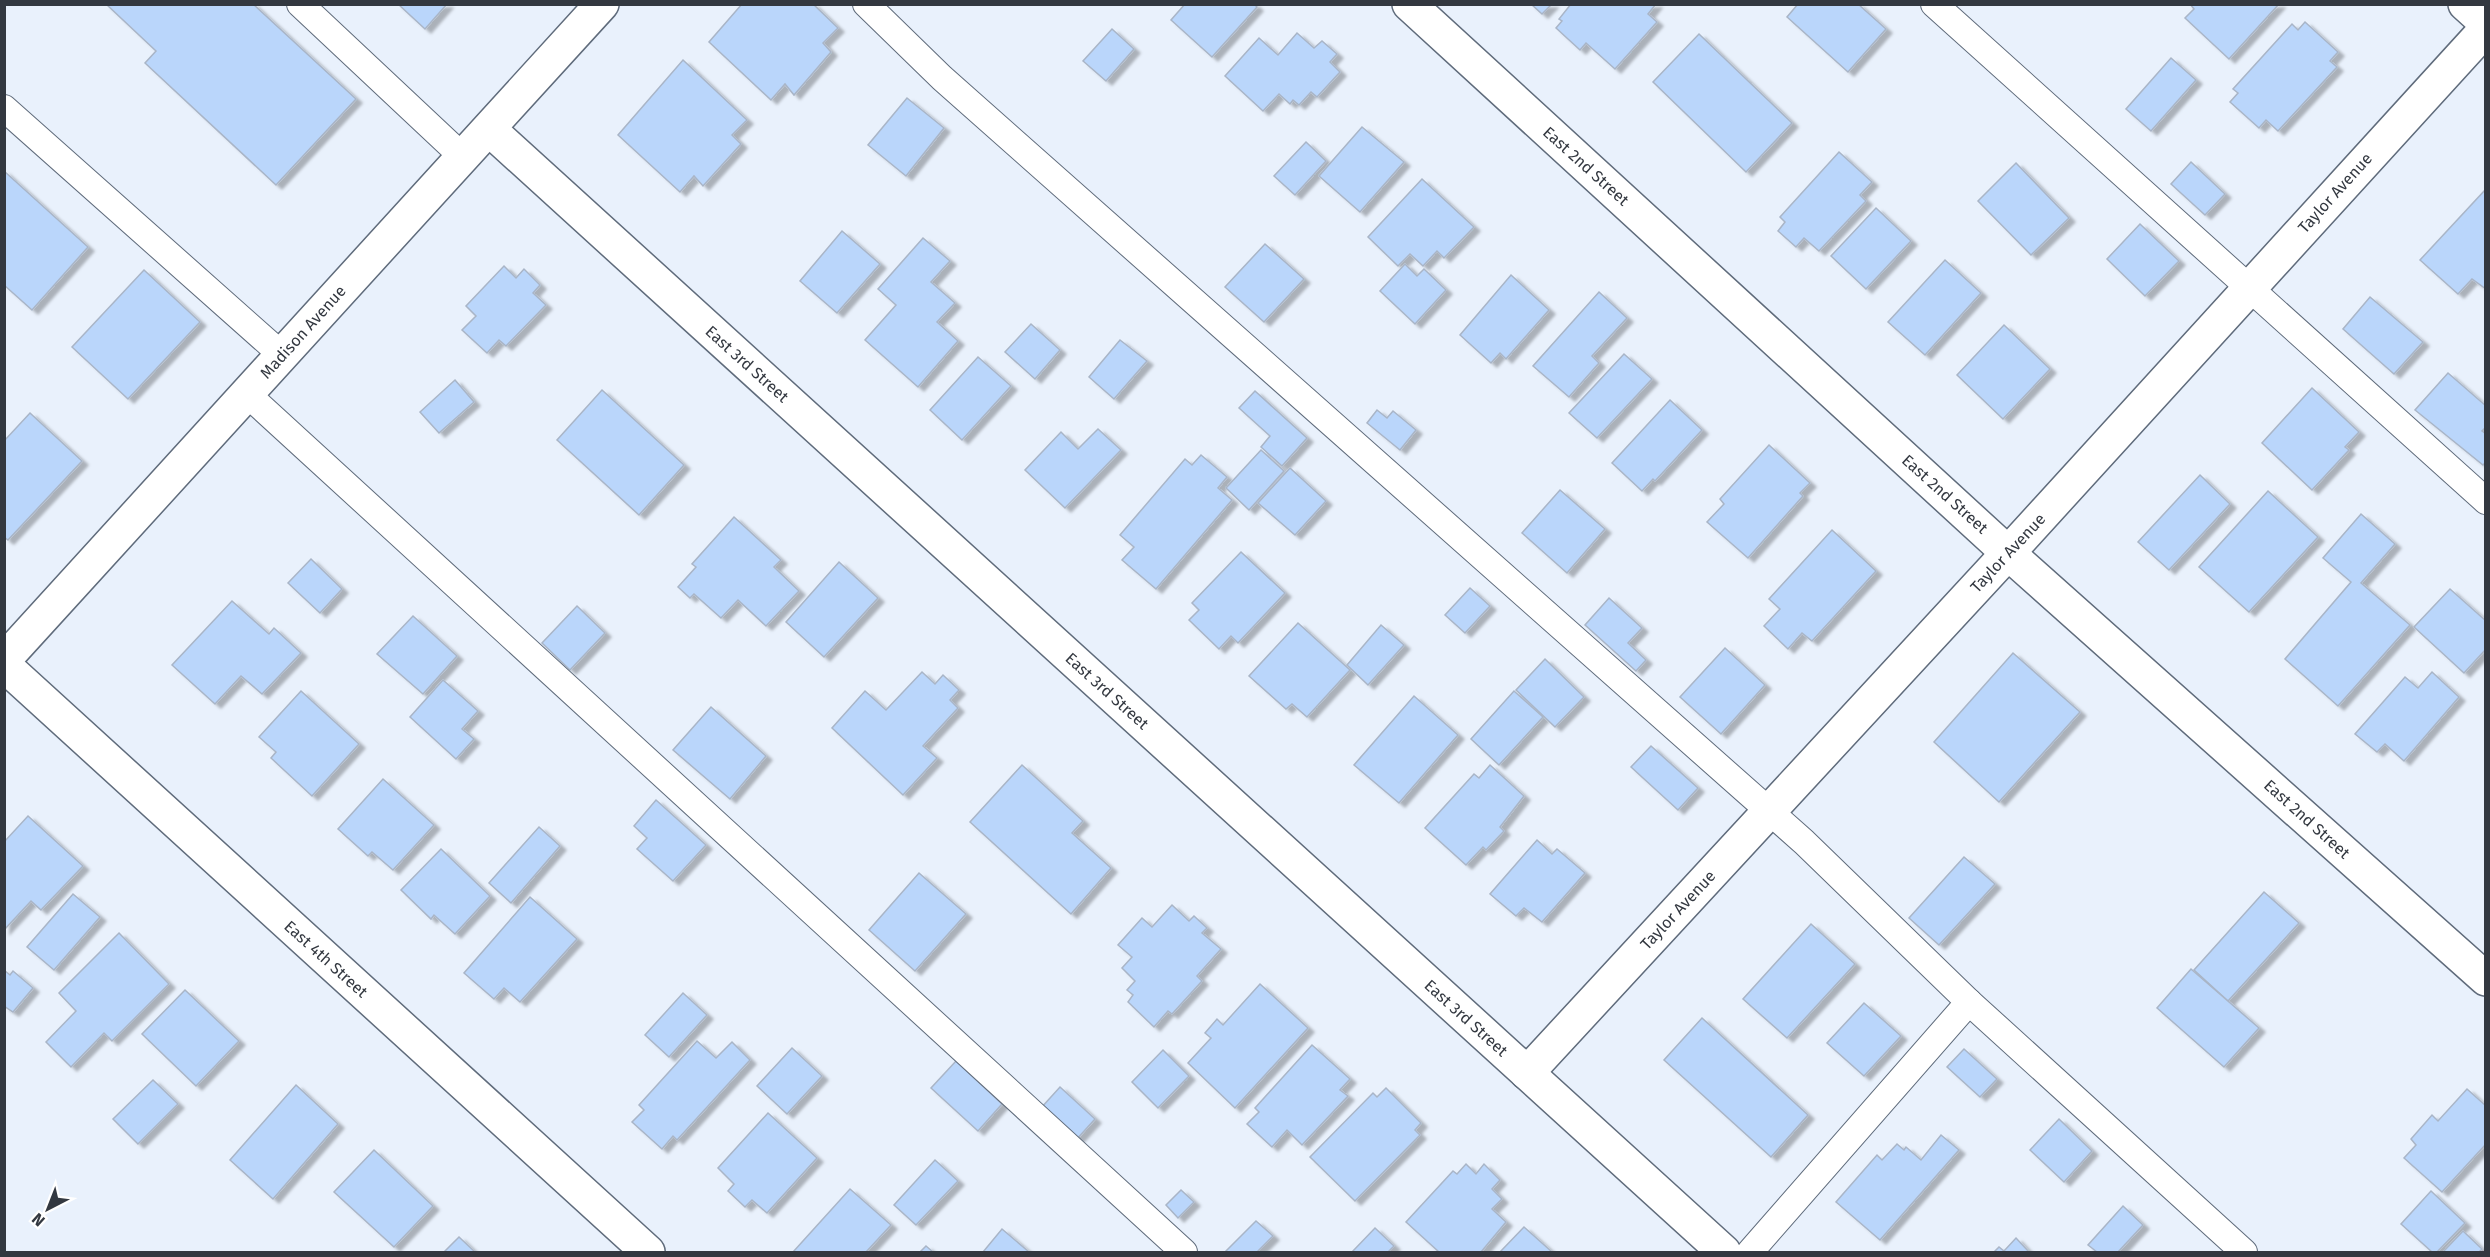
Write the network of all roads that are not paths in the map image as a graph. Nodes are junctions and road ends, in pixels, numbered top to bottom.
1 (300, 4) edge
2 (602, 4) edge
3 (866, 4) edge
4 (1409, 4) edge
5 (1934, 4) edge
6 (2465, 4) edge
7 (2486, 23) edge
8 (2486, 29) edge
9 (4, 108) edge
10 (489, 129) junction
11 (463, 157) junction
12 (2249, 288) junction
13 (282, 356) junction
14 (247, 394) junction
15 (2486, 501) edge
16 (2008, 553) junction
17 (4, 660) edge
18 (4, 665) edge
19 (1767, 813) junction
20 (2486, 979) edge
21 (1970, 1002) junction
22 (1527, 1073) junction
23 (648, 1252) edge
24 (1184, 1252) edge
25 (1724, 1252) edge
26 (1750, 1252) edge
27 (2244, 1252) edge

1 - 11 lane
2 - 10 street, Madison Avenue
3 - 19 lane
4 - 16 street, East 2nd Street
5 - 12 lane
6 - 7 street
8 - 12 street, Taylor Avenue
9 - 13 lane
10 - 11 street, Madison Avenue
10 - 22 street, East 3rd Street
11 - 13 street, Madison Avenue
12 - 15 lane
12 - 16 street, Taylor Avenue
13 - 14 street, Madison Avenue
14 - 17 street, Madison Avenue
14 - 24 lane
16 - 19 street, Taylor Avenue
16 - 20 street, East 2nd Street
18 - 23 street, East 4th Street
19 - 21 lane
19 - 22 street, Taylor Avenue
21 - 26 lane
21 - 27 lane
22 - 25 street, East 3rd Street

